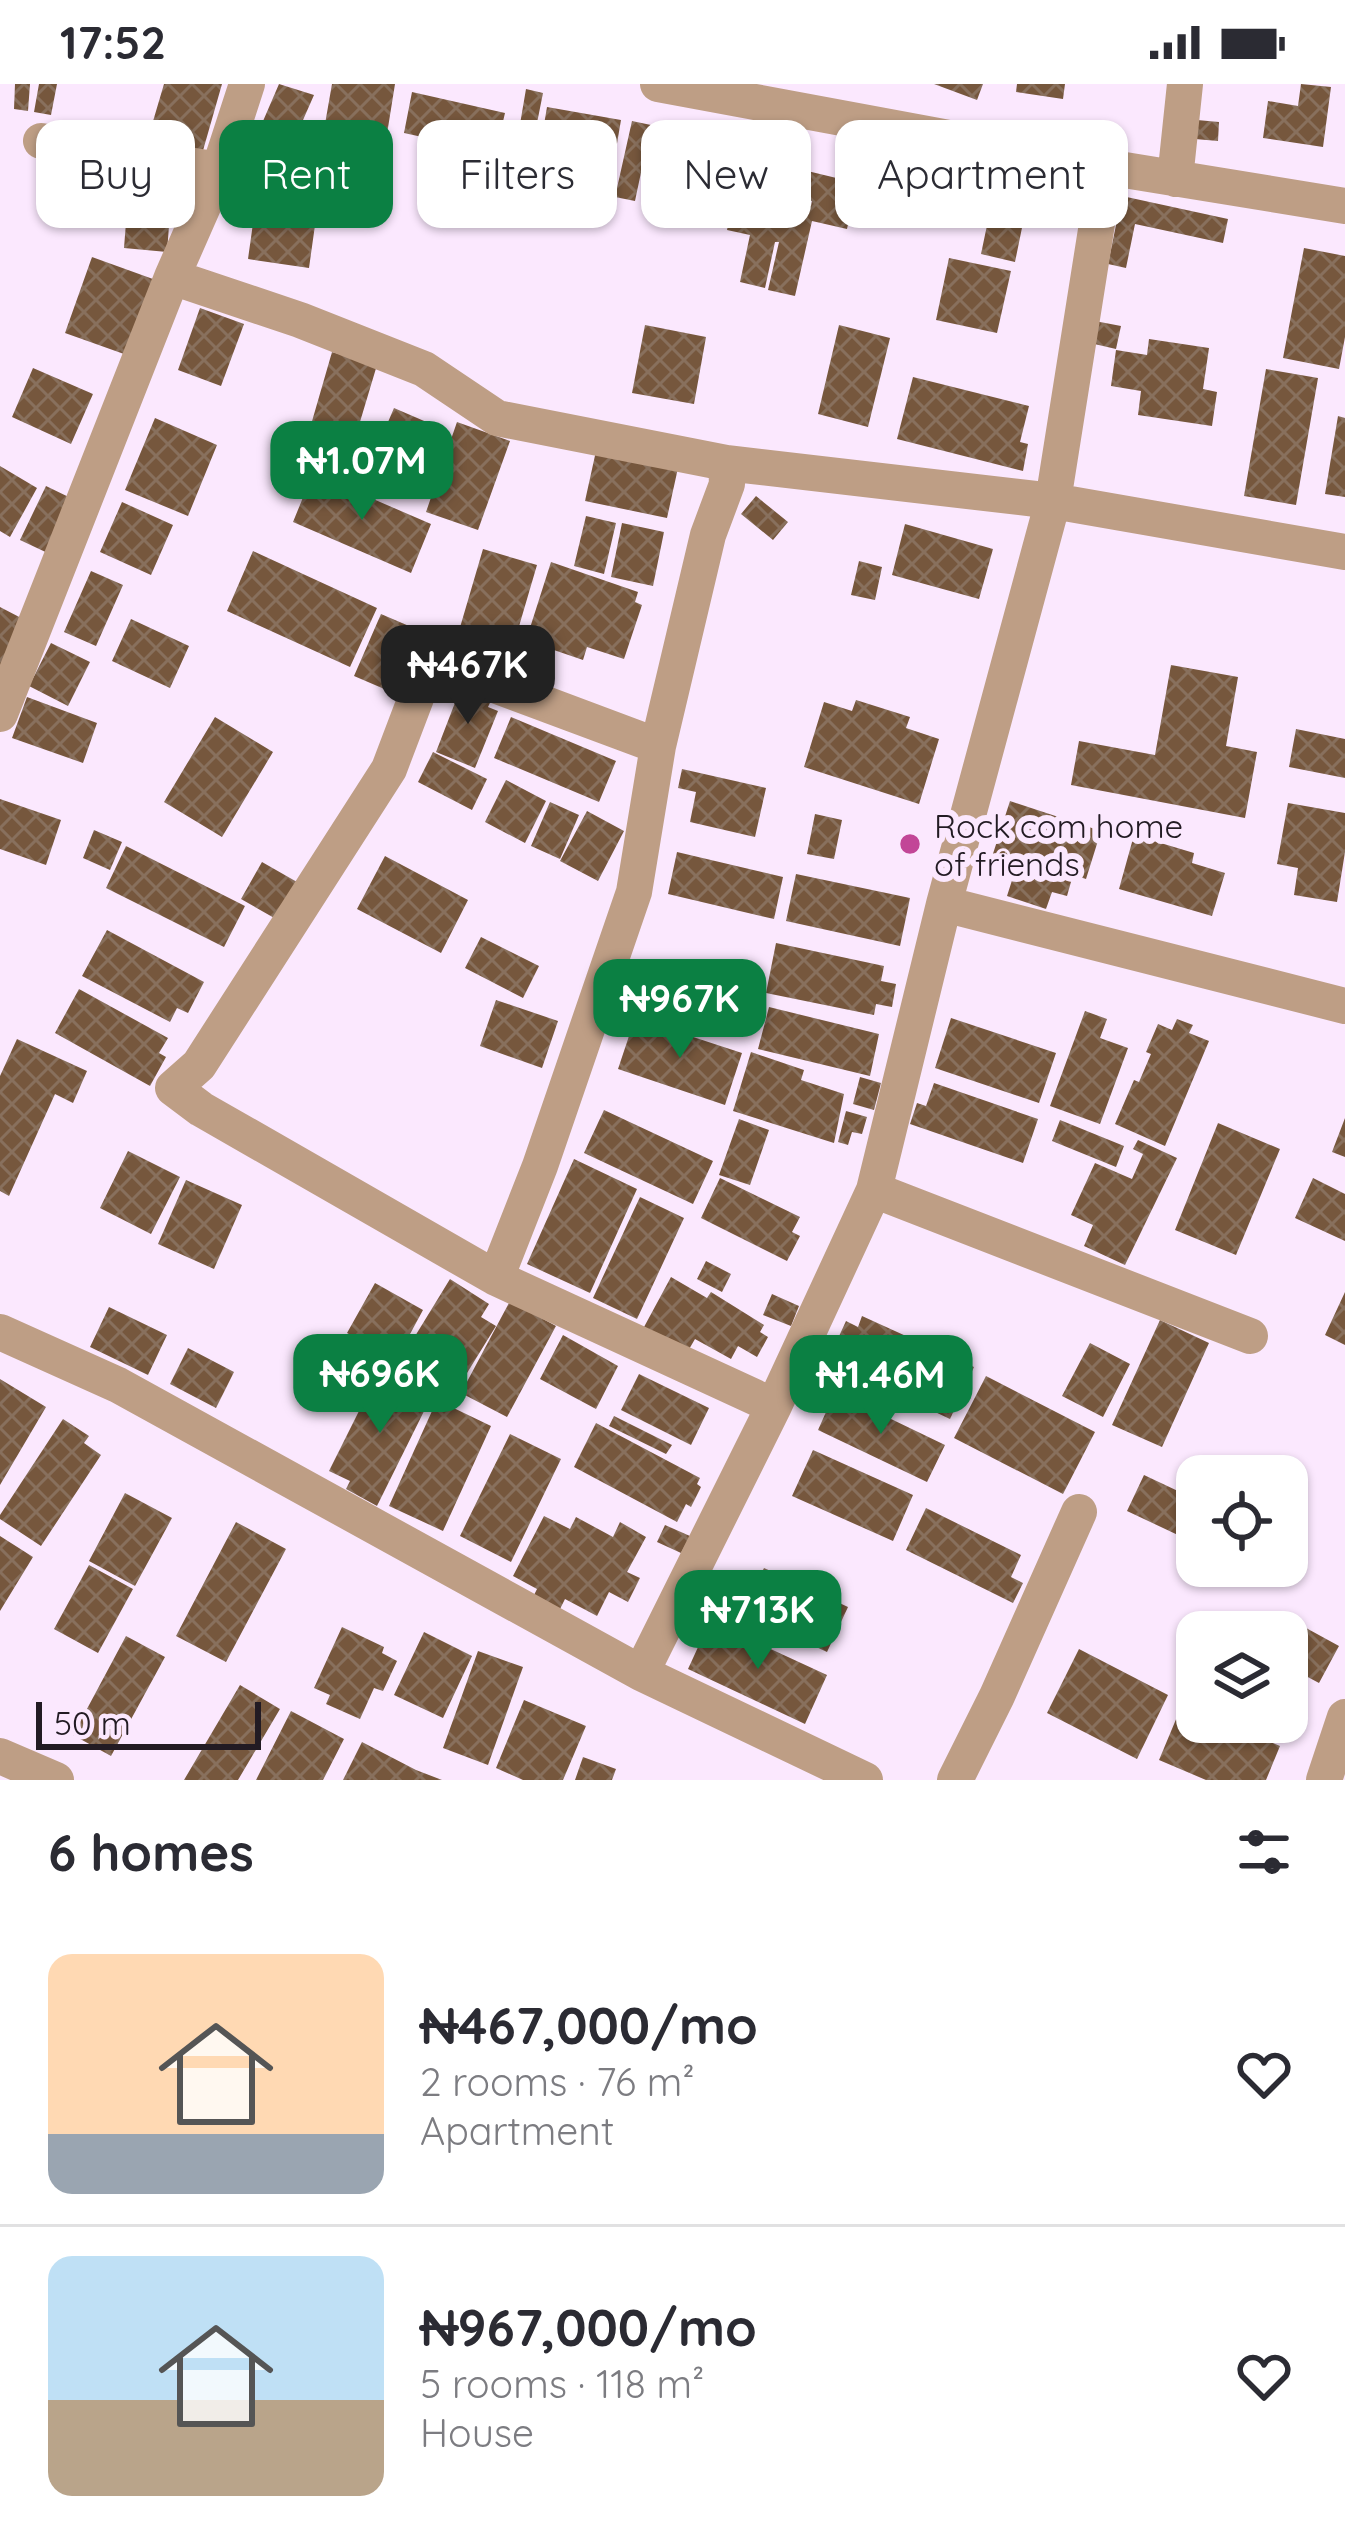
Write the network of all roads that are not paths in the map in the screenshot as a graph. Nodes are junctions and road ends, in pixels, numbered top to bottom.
1 (247, 84) edge
2 (658, 84) edge
3 (1185, 84) edge
4 (235, 120) edge
5 (852, 120) edge
6 (195, 166) edge
7 (219, 170) joint
8 (1128, 171) edge
9 (1175, 178) junction
10 (1345, 206) edge
11 (1096, 228) edge
12 (172, 277) junction
13 (726, 463) junction
14 (1053, 500) junction
15 (1345, 552) edge
16 (0, 714) edge
17 (658, 746) junction
18 (944, 904) junction
19 (1345, 1006) edge
20 (874, 1190) junction
21 (496, 1278) junction
22 (0, 1332) edge
23 (1250, 1336) dead end
24 (774, 1406) junction
25 (1079, 1512) dead end
26 (641, 1673) junction
27 (1345, 1717) edge
28 (0, 1756) edge
29 (46, 1778) edge
30 (865, 1780) edge
31 (955, 1780) edge
32 (1324, 1780) edge

1 - 4 street
2 - 5 street
3 - 9 street
6 - 7 street
7 - 12 street
8 - 9 street
9 - 10 street
11 - 14 street
12 - 13 street
12 - 16 street
13 - 14 street
13 - 17 street
14 - 15 street
14 - 18 street
17 - 21 street
17 - 21 street
18 - 19 street
18 - 20 street
20 - 23 street
20 - 24 street
21 - 24 street
22 - 26 street
24 - 26 street
25 - 31 street
26 - 30 street
27 - 32 street
28 - 29 street

